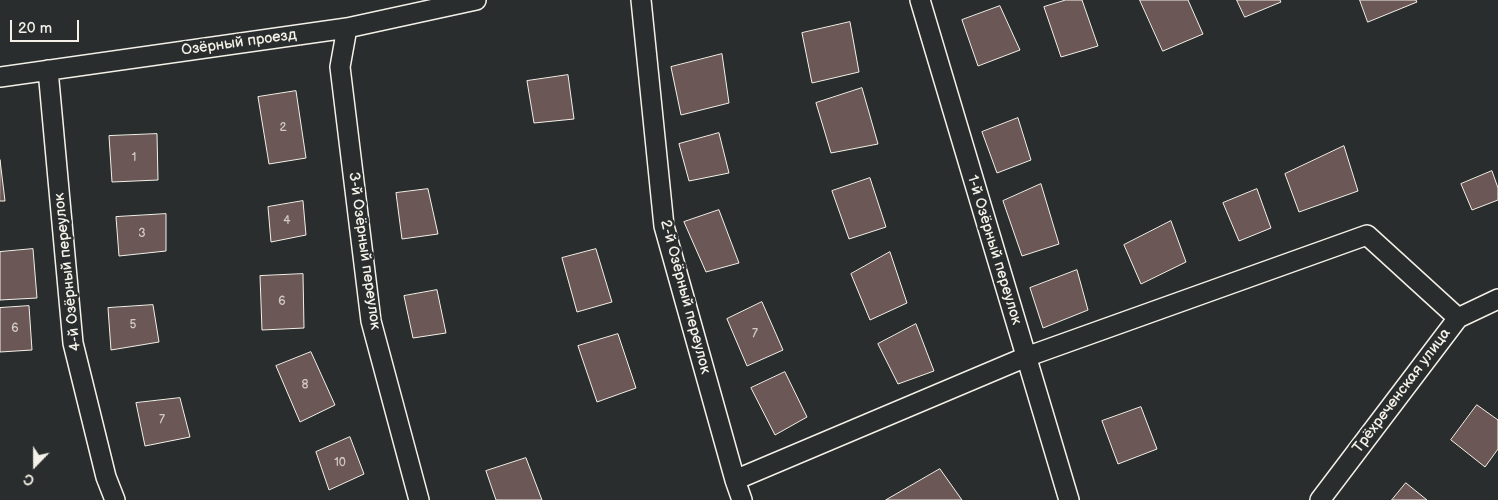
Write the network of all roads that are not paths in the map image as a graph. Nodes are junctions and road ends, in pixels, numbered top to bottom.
1 (476, 0) edge
2 (641, 0) edge
3 (920, 0) edge
4 (347, 28) junction
5 (48, 70) junction
6 (0, 77) edge
7 (1498, 299) edge
8 (1458, 318) junction
9 (1026, 357) junction
10 (735, 480) junction
11 (115, 500) edge
12 (419, 500) edge
13 (742, 500) edge
14 (1069, 500) edge
15 (1320, 500) edge

1 - 4 street, Озёрный проезд
2 - 10 street, 2-й Озёрный переулок
3 - 9 street, 1-й Озёрный переулок
4 - 5 street, Озёрный проезд
4 - 12 street, 3-й Озёрный переулок
5 - 6 street, Озёрный проезд
5 - 11 street, 4-й Озёрный переулок
7 - 8 street, Трёхреченская улица
8 - 9 street
8 - 15 street, Трёхреченская улица
9 - 10 street
9 - 14 street, 1-й Озёрный переулок
10 - 13 street, 2-й Озёрный переулок

